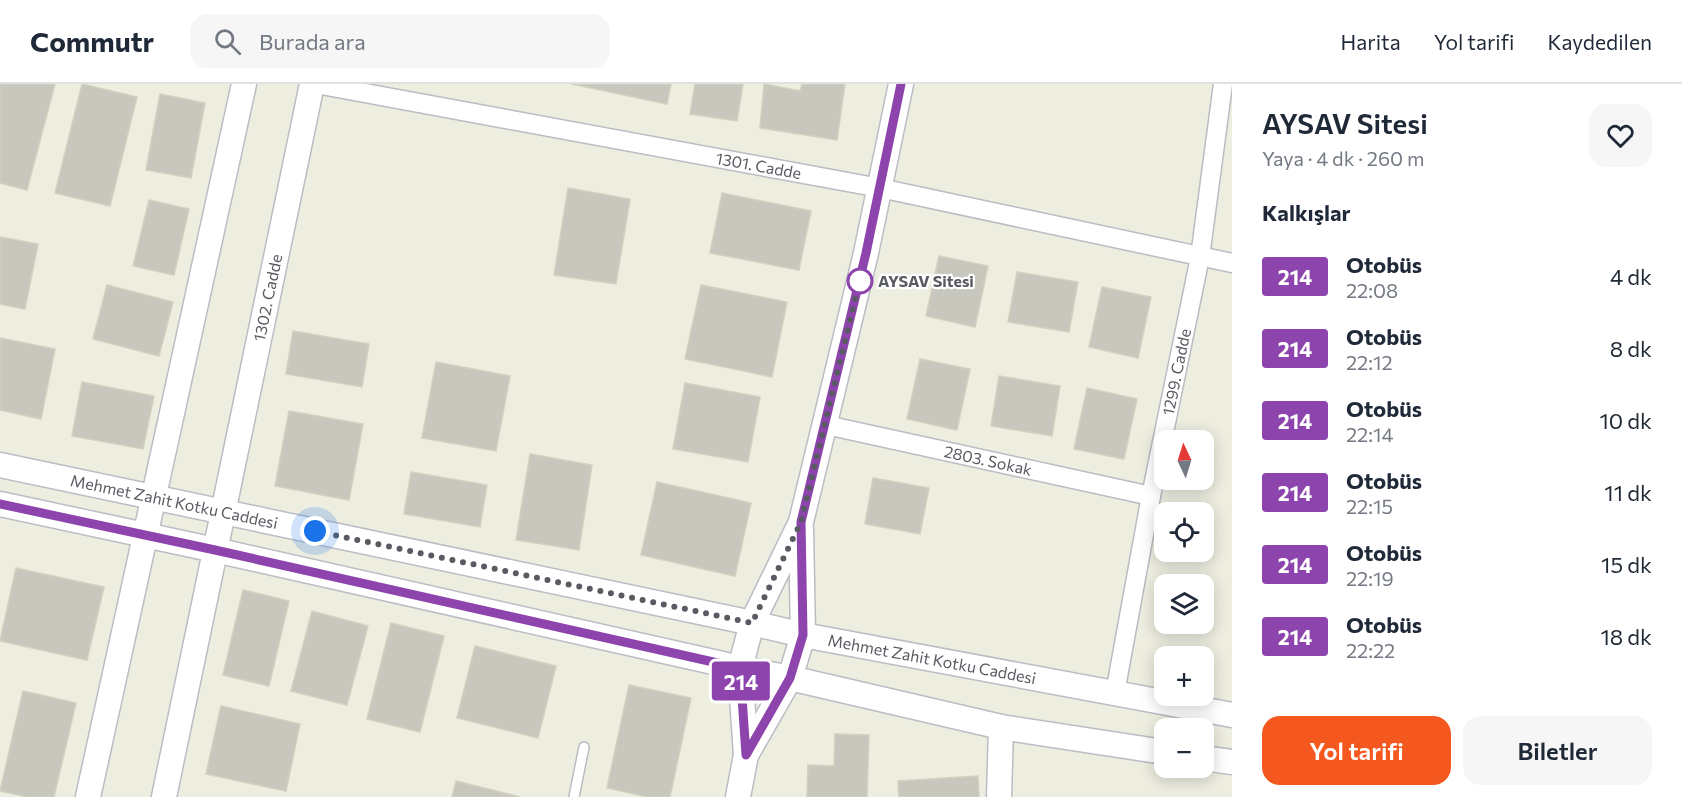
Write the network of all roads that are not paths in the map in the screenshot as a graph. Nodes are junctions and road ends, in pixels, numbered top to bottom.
1 (244, 84) edge
2 (314, 84) edge
3 (901, 84) edge
4 (1224, 84) edge
5 (880, 189) junction
6 (1200, 257) junction
7 (1232, 263) edge
8 (826, 425) junction
9 (0, 465) edge
10 (1151, 496) junction
11 (154, 497) junction
12 (0, 504) edge
13 (223, 512) junction
14 (801, 522) junction
15 (146, 535) junction
16 (215, 550) junction
17 (752, 623) junction
18 (803, 635) junction
19 (740, 668) junction
20 (790, 678) junction
21 (1115, 693) junction
22 (1232, 715) edge
23 (1001, 727) junction
24 (584, 747) dead end
25 (1154, 750) edge
26 (746, 755) junction
27 (1214, 760) edge
28 (1232, 762) edge
29 (88, 797) edge
30 (164, 797) edge
31 (574, 797) edge
32 (738, 797) edge
33 (999, 797) edge

1 - 11 main road
2 - 5 street, 1301. Cadde
2 - 13 main road, 1302. Cadde
3 - 5 main road
4 - 6 street, 1299. Cadde
5 - 6 street, 1301. Cadde
5 - 8 main road
6 - 7 street, 1301. Cadde
6 - 10 street, 1299. Cadde
8 - 10 street, 2803. Sokak
8 - 14 main road
9 - 11 main road, Mehmet Zahit Kotku Caddesi
10 - 21 street, 1299. Cadde
11 - 13 main road, Mehmet Zahit Kotku Caddesi
11 - 15 main road
12 - 15 main road
13 - 16 main road, 1302. Cadde
13 - 17 main road, Mehmet Zahit Kotku Caddesi
14 - 17 main road
14 - 18 main road
15 - 16 main road
15 - 29 main road
16 - 19 main road
16 - 30 main road, 1302. Cadde
17 - 18 main road, Mehmet Zahit Kotku Caddesi
17 - 19 main road
18 - 20 main road
18 - 21 main road, Mehmet Zahit Kotku Caddesi
19 - 20 main road
19 - 26 main road
20 - 23 main road
20 - 26 main road
21 - 22 main road, Mehmet Zahit Kotku Caddesi
23 - 25 main road
23 - 33 main road
24 - 31 lane
26 - 32 main road
27 - 28 main road

